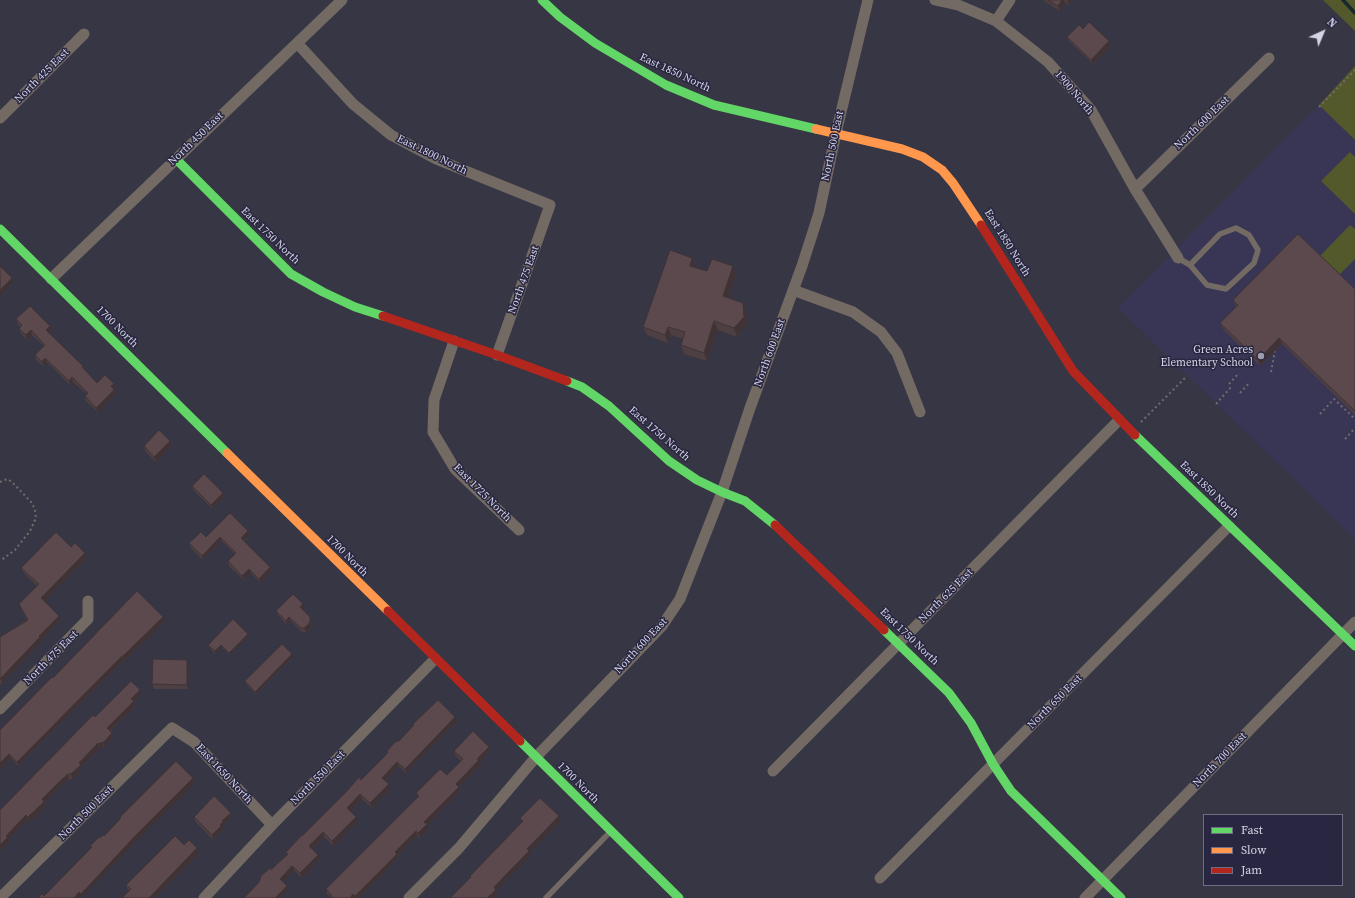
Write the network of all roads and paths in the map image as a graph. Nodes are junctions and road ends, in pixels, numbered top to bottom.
1 (342, 0) edge
2 (542, 0) edge
3 (868, 0) edge
4 (935, 0) edge
5 (1010, 0) edge
6 (996, 21) junction
7 (84, 34) dead end
8 (297, 43) junction
9 (1269, 58) dead end
10 (1355, 70) edge
11 (1319, 107) dead end
12 (0, 118) edge
13 (836, 133) junction
14 (176, 159) junction
15 (1135, 188) junction
16 (550, 205) joint
17 (0, 229) edge
18 (1178, 258) joint
19 (1190, 265) junction
20 (51, 279) junction
21 (793, 290) junction
22 (454, 341) junction
23 (1275, 351) edge
24 (497, 355) junction
25 (1271, 372) dead end
26 (1239, 373) dead end
27 (1186, 377) dead end
28 (1249, 383) dead end
29 (1229, 384) dead end
30 (1232, 386) dead end
31 (1240, 394) dead end
32 (1216, 404) dead end
33 (920, 412) dead end
34 (1320, 414) dead end
35 (1355, 419) edge
36 (1119, 420) junction
37 (1141, 422) dead end
38 (1355, 428) edge
39 (1345, 438) dead end
40 (0, 482) edge
41 (722, 492) junction
42 (1229, 526) junction
43 (519, 530) dead end
44 (0, 561) edge
45 (88, 601) dead end
46 (1355, 622) edge
47 (1342, 635) junction
48 (898, 644) junction
49 (1355, 646) edge
50 (435, 659) junction
51 (0, 709) edge
52 (172, 728) joint
53 (536, 757) junction
54 (993, 764) junction
55 (773, 771) dead end
56 (272, 824) junction
57 (611, 832) junction
58 (880, 878) dead end
59 (1102, 881) junction
60 (0, 898) edge
61 (204, 898) edge
62 (409, 898) edge
63 (546, 898) edge
64 (679, 898) edge
65 (1085, 898) edge
66 (1120, 898) edge

1 - 8 street, North 450 East
2 - 13 street, East 1850 North
3 - 13 street, North 500 East
4 - 6 street, 1900 North
5 - 6 street
6 - 15 street, 1900 North
7 - 12 street, North 425 East
8 - 14 street, North 450 East
8 - 16 street, East 1800 North
9 - 15 street, North 600 East
10 - 11 path
13 - 21 street, North 500 East
13 - 36 street, East 1850 North
14 - 20 street, North 450 East
14 - 22 street, East 1750 North
15 - 18 street, 1900 North
16 - 24 street, North 475 East
17 - 20 street, 1700 North
18 - 19 lane
19 - 19 lane
20 - 50 street, 1700 North
21 - 33 street
21 - 41 street, North 600 East
22 - 24 street, East 1750 North
22 - 43 street, East 1725 North
23 - 25 path
24 - 41 street, East 1750 North
26 - 29 path
27 - 37 path
28 - 31 path
30 - 32 path
34 - 35 path
36 - 42 street, East 1850 North
36 - 48 street, North 625 East
38 - 39 path
40 - 44 path
41 - 48 street, East 1750 North
41 - 53 street, North 600 East
42 - 47 street, East 1850 North
42 - 54 street, North 650 East
45 - 51 street, North 475 East
46 - 47 street, North 700 East
47 - 49 street, East 1850 North
47 - 59 street, North 700 East
48 - 54 street, East 1750 North
48 - 55 street, North 625 East
50 - 53 street, 1700 North
50 - 56 street, North 550 East
52 - 56 street, East 1650 North
52 - 60 street, North 500 East
53 - 57 street, 1700 North
53 - 62 street, North 600 East
54 - 58 street, North 650 East
54 - 59 street, East 1750 North
56 - 61 street, North 550 East
57 - 63 lane
57 - 64 street, 1700 North
59 - 65 street, North 700 East
59 - 66 street, East 1750 North

